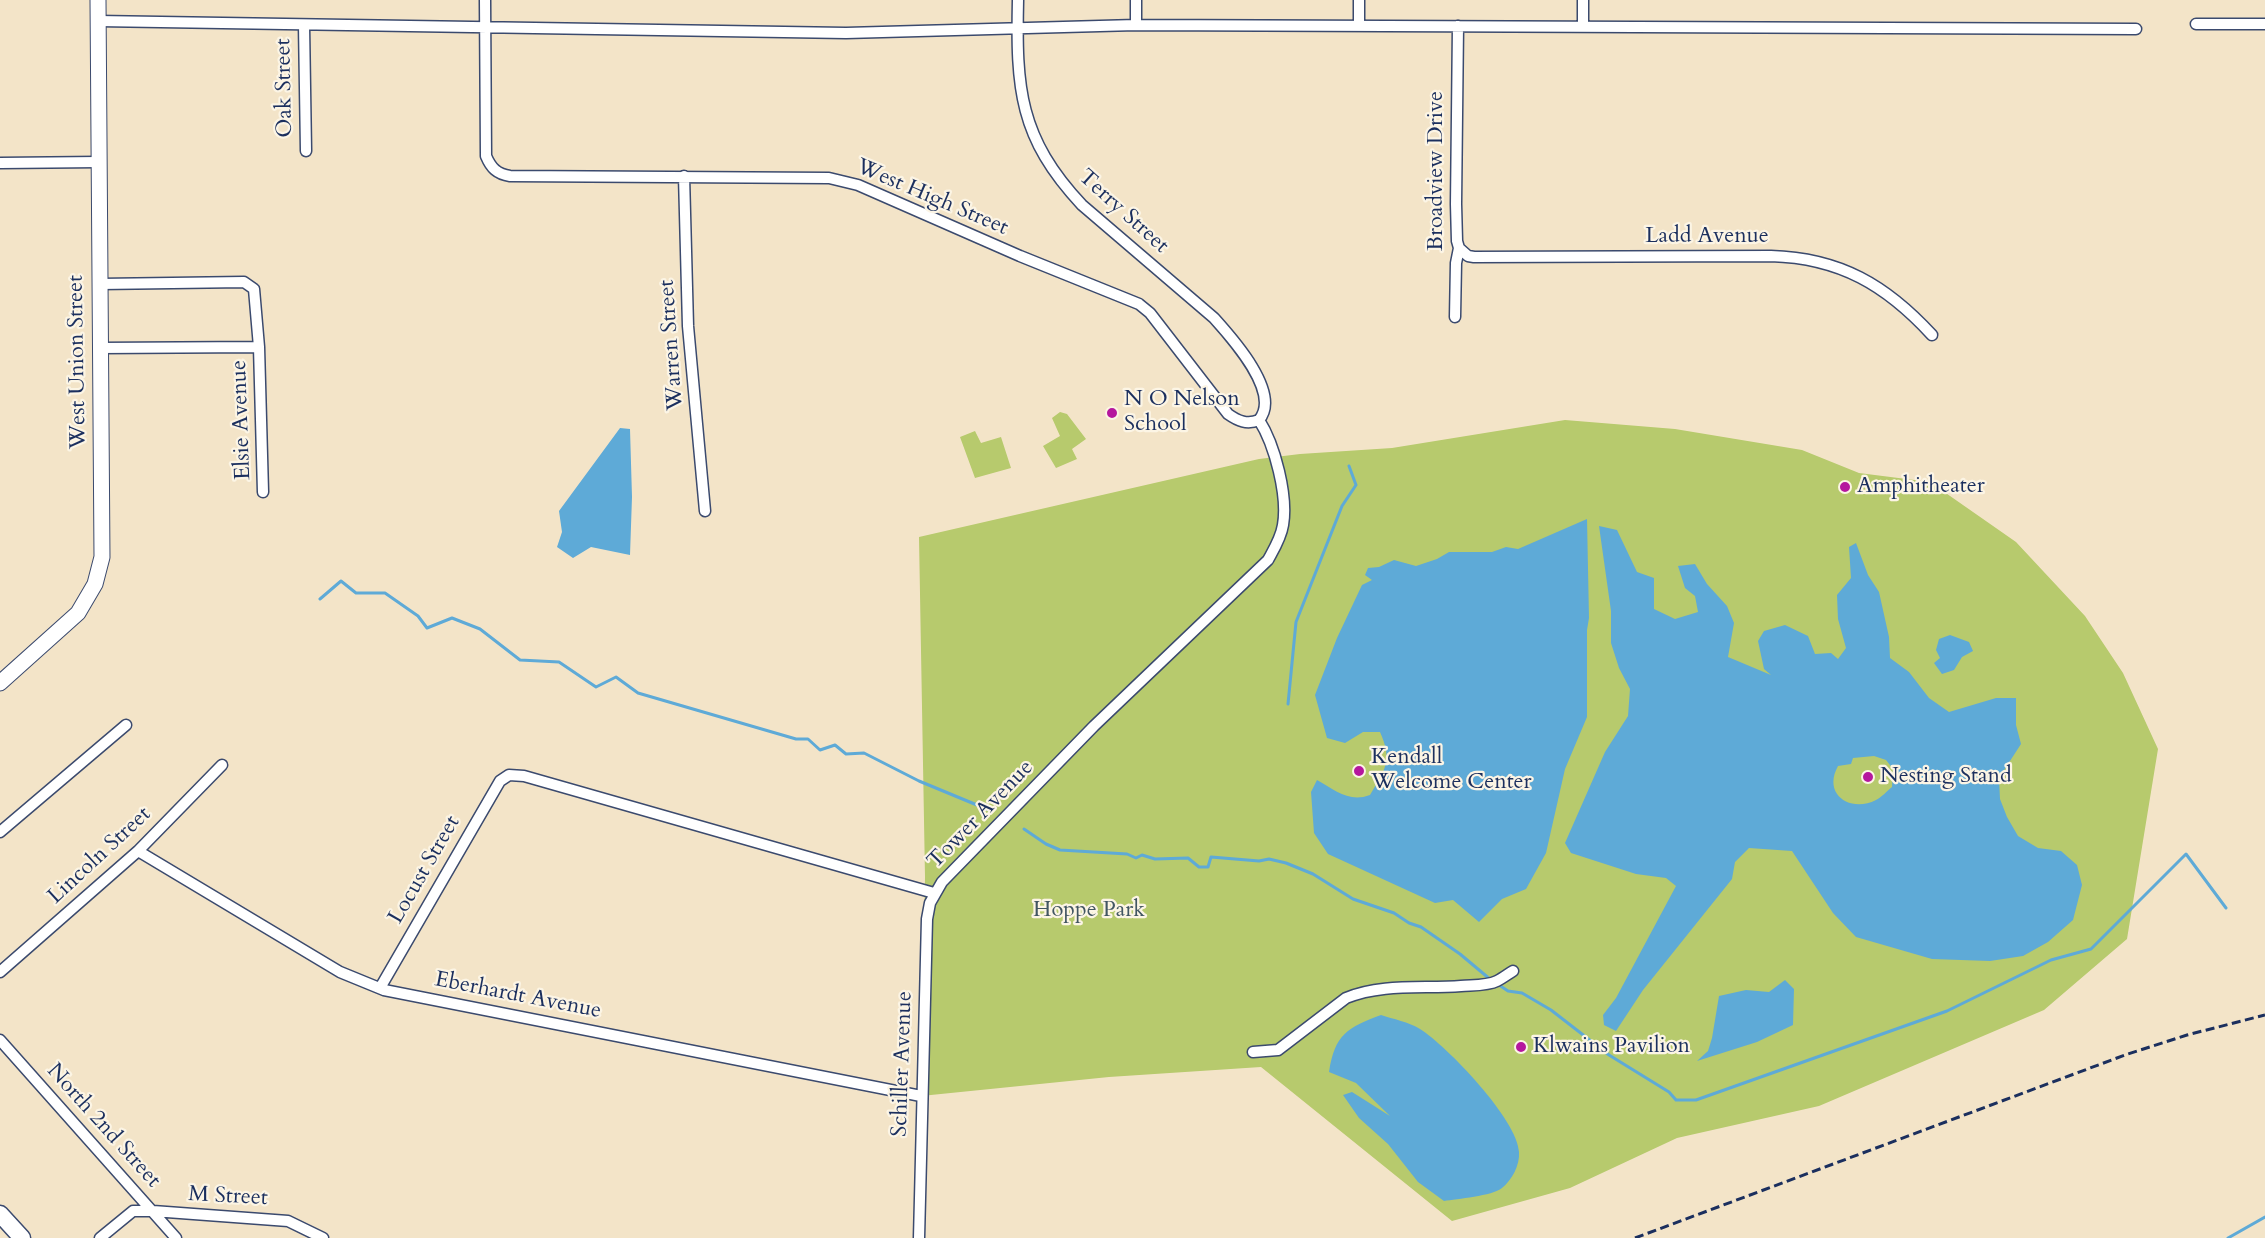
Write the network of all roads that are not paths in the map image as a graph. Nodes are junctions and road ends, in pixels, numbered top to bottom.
1 (98, 0) edge
2 (485, 0) edge
3 (1018, 0) edge
4 (1136, 0) edge
5 (1359, 0) edge
6 (1583, 0) edge
7 (98, 21) junction
8 (2196, 24) dead end
9 (2265, 24) edge
10 (304, 25) junction
11 (1136, 25) junction
12 (1359, 26) junction
13 (1458, 26) junction
14 (1583, 27) junction
15 (485, 28) junction
16 (1017, 29) junction
17 (2136, 30) dead end
18 (306, 151) dead end
19 (0, 162) edge
20 (99, 162) junction
21 (684, 176) junction
22 (1459, 248) junction
23 (100, 284) junction
24 (1455, 316) dead end
25 (1932, 335) dead end
26 (259, 347) junction
27 (100, 348) junction
28 (1259, 420) junction
29 (263, 492) dead end
30 (705, 511) dead end
31 (0, 682) edge
32 (126, 724) dead end
33 (222, 765) dead end
34 (509, 775) joint
35 (0, 832) edge
36 (138, 851) junction
37 (934, 893) junction
38 (1513, 971) dead end
39 (0, 972) edge
40 (380, 988) junction
41 (0, 1040) edge
42 (1253, 1052) dead end
43 (921, 1096) junction
44 (153, 1211) junction
45 (0, 1214) edge
46 (22, 1238) edge
47 (100, 1238) edge
48 (176, 1238) edge
49 (323, 1238) edge
50 (919, 1238) edge

1 - 7 street, West Union Street
2 - 15 street
3 - 16 street, Terry Street
4 - 11 street
5 - 12 street
6 - 14 street
7 - 10 street
7 - 20 street, West Union Street
8 - 9 street
10 - 15 street
10 - 18 street, Oak Street
11 - 12 street
11 - 16 street
12 - 13 street
13 - 14 street
13 - 22 street, Broadview Drive
14 - 17 street
15 - 16 street
15 - 21 street, West High Street
16 - 28 street, Terry Street
19 - 20 street
20 - 23 street, West Union Street
21 - 28 street, West High Street
21 - 30 street, Warren Street
22 - 24 street, Broadview Drive
22 - 25 street, Ladd Avenue
23 - 26 street, Elsie Avenue
23 - 27 street, West Union Street
26 - 27 street
26 - 29 street, Elsie Avenue
27 - 31 street, West Union Street
28 - 37 street, Tower Avenue
32 - 35 street
33 - 36 street, Lincoln Street
34 - 37 street, Tower Avenue
34 - 40 street, Locust Street
36 - 39 street, Lincoln Street
36 - 40 street, Eberhardt Avenue
37 - 43 street, Schiller Avenue
38 - 42 street
40 - 43 street, Eberhardt Avenue
41 - 44 street, North 2nd Street
43 - 50 street, Schiller Avenue
44 - 47 street, M Street
44 - 48 street, North 2nd Street
44 - 49 street, M Street
45 - 46 main road

